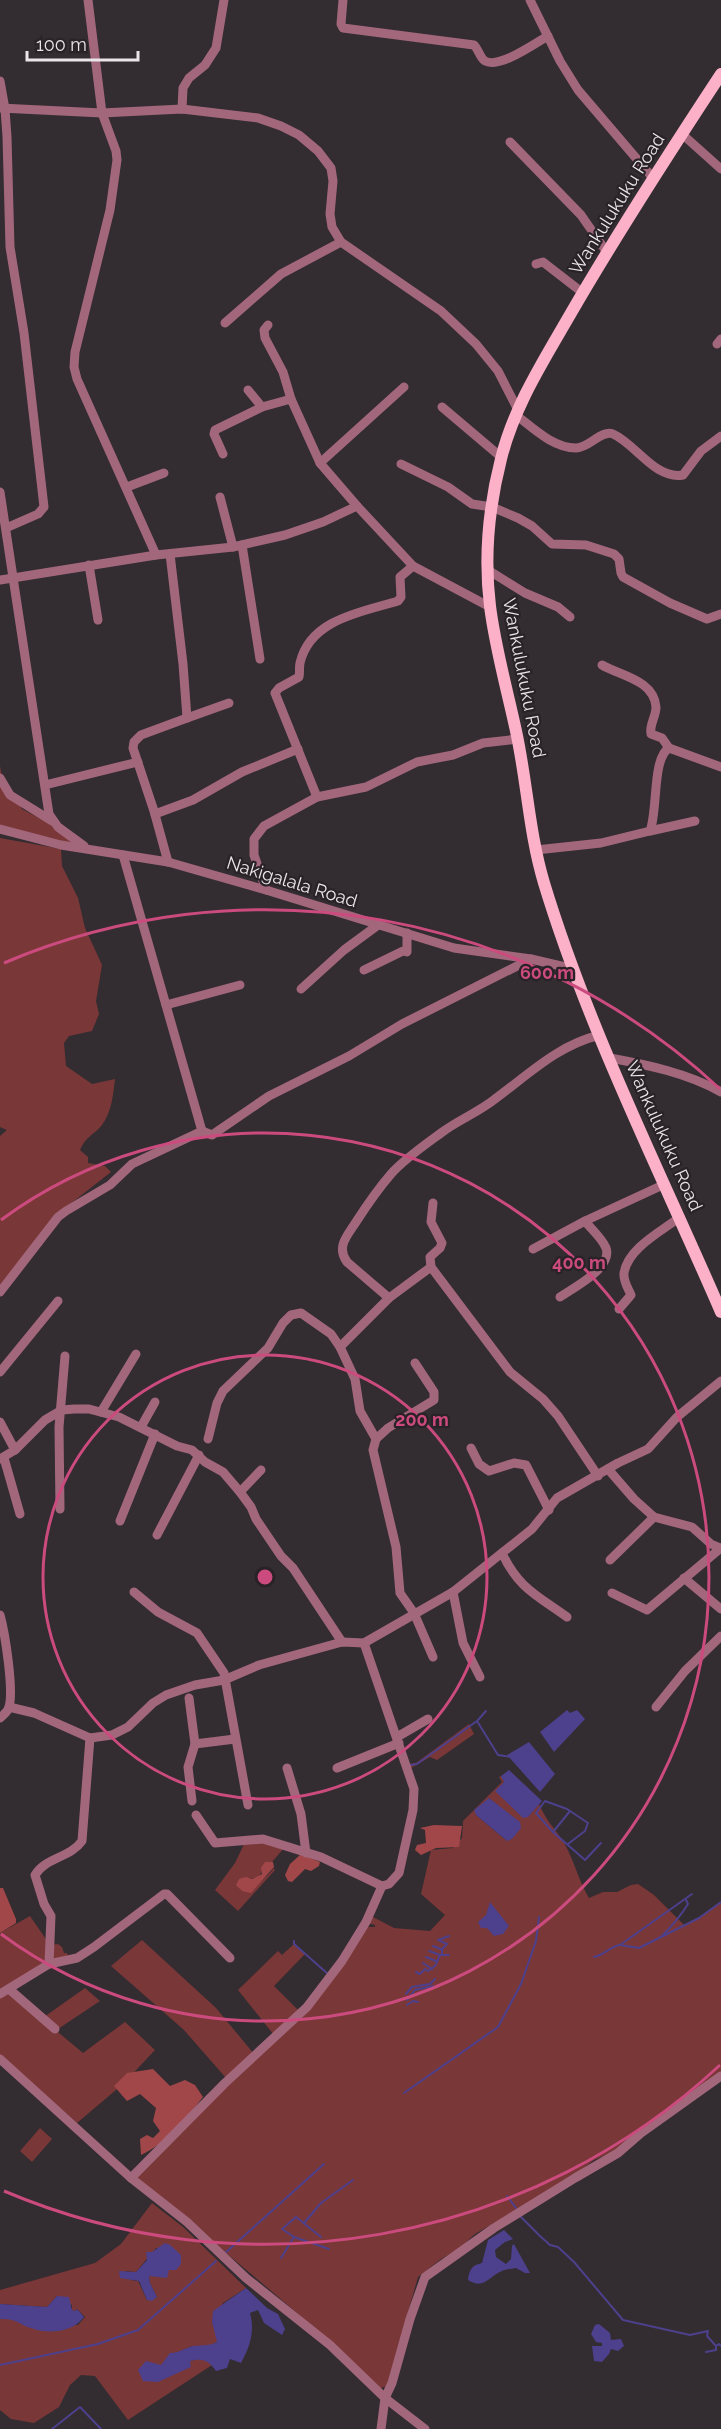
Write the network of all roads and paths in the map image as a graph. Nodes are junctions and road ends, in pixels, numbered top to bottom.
1 (88, 0) edge
2 (224, 0) edge
3 (343, 0) edge
4 (530, 0) edge
5 (548, 36) junction
6 (721, 74) edge
7 (0, 81) edge
8 (3, 108) edge
9 (182, 109) junction
10 (102, 112) junction
11 (682, 134) junction
12 (510, 142) dead end
13 (721, 169) edge
14 (653, 178) junction
15 (341, 242) junction
16 (606, 251) junction
17 (536, 264) dead end
18 (583, 293) junction
19 (225, 323) dead end
20 (268, 325) dead end
21 (404, 387) dead end
22 (248, 390) dead end
23 (291, 399) junction
24 (262, 407) junction
25 (442, 407) dead end
26 (517, 413) junction
27 (721, 436) edge
28 (223, 454) dead end
29 (501, 457) junction
30 (320, 463) junction
31 (401, 464) dead end
32 (164, 472) dead end
33 (127, 487) junction
34 (0, 492) edge
35 (220, 497) dead end
36 (357, 506) junction
37 (492, 507) junction
38 (6, 528) junction
39 (237, 546) junction
40 (156, 555) junction
41 (170, 555) junction
42 (89, 565) junction
43 (414, 567) junction
44 (488, 570) junction
45 (15, 578) junction
46 (0, 580) edge
47 (490, 607) junction
48 (721, 614) edge
49 (570, 617) dead end
50 (98, 620) dead end
51 (260, 659) dead end
52 (602, 665) dead end
53 (229, 703) dead end
54 (187, 718) junction
55 (518, 739) junction
56 (669, 748) junction
57 (298, 749) junction
58 (138, 762) junction
59 (721, 766) edge
60 (0, 778) edge
61 (45, 785) junction
62 (317, 797) junction
63 (155, 814) junction
64 (52, 821) junction
65 (695, 821) dead end
66 (0, 829) edge
67 (650, 831) junction
68 (86, 848) junction
69 (536, 850) junction
70 (123, 855) junction
71 (168, 862) junction
72 (266, 890) junction
73 (378, 925) junction
74 (407, 933) junction
75 (531, 959) junction
76 (574, 969) junction
77 (364, 970) dead end
78 (240, 985) dead end
79 (301, 989) dead end
80 (166, 1005) junction
81 (600, 1035) junction
82 (610, 1058) junction
83 (721, 1092) edge
84 (202, 1131) junction
85 (665, 1184) junction
86 (433, 1203) dead end
87 (680, 1218) junction
88 (585, 1221) junction
89 (533, 1249) dead end
90 (431, 1267) junction
91 (0, 1292) edge
92 (560, 1297) dead end
93 (389, 1298) junction
94 (58, 1301) dead end
95 (619, 1309) dead end
96 (721, 1312) edge
97 (339, 1347) junction
98 (136, 1354) dead end
99 (65, 1356) dead end
100 (415, 1363) dead end
101 (0, 1372) edge
102 (721, 1381) edge
103 (155, 1402) dead end
104 (62, 1410) junction
105 (101, 1412) junction
106 (0, 1422) edge
107 (141, 1427) junction
108 (155, 1434) junction
109 (376, 1439) junction
110 (208, 1440) dead end
111 (471, 1448) dead end
112 (15, 1450) junction
113 (199, 1455) junction
114 (2, 1458) edge
115 (608, 1469) junction
116 (261, 1470) dead end
117 (598, 1476) junction
118 (240, 1492) junction
119 (60, 1509) dead end
120 (549, 1510) junction
121 (20, 1514) dead end
122 (654, 1517) junction
123 (120, 1521) dead end
124 (157, 1535) dead end
125 (721, 1548) edge
126 (502, 1553) junction
127 (610, 1560) dead end
128 (684, 1578) junction
129 (134, 1592) dead end
130 (453, 1592) junction
131 (612, 1593) dead end
132 (721, 1609) edge
133 (414, 1613) junction
134 (0, 1615) edge
135 (567, 1617) dead end
136 (721, 1636) edge
137 (342, 1642) junction
138 (364, 1643) junction
139 (433, 1657) dead end
140 (480, 1677) dead end
141 (224, 1680) junction
142 (189, 1698) dead end
143 (9, 1707) junction
144 (656, 1707) dead end
145 (0, 1718) edge
146 (428, 1719) dead end
147 (90, 1738) junction
148 (236, 1739) junction
149 (398, 1740) junction
150 (195, 1744) junction
151 (287, 1768) dead end
152 (337, 1768) dead end
153 (192, 1801) dead end
154 (248, 1805) dead end
155 (196, 1815) dead end
156 (306, 1852) junction
157 (382, 1886) junction
158 (230, 1958) dead end
159 (49, 1964) junction
160 (4, 1991) edge
161 (55, 2029) dead end
162 (0, 2059) edge
163 (721, 2076) edge
164 (131, 2178) junction
165 (385, 2398) junction
166 (381, 2429) edge
167 (425, 2429) edge

1 - 10 street
2 - 9 street
3 - 5 street
4 - 5 street
5 - 14 street
6 - 11 main road, Wankulukuku Road
7 - 8 street
8 - 10 street
8 - 38 street
9 - 10 street
9 - 15 street
10 - 33 street
11 - 13 street
11 - 14 main road, Wankulukuku Road
12 - 16 street
14 - 16 main road, Wankulukuku Road
15 - 19 street
15 - 26 street
16 - 18 main road, Wankulukuku Road
17 - 18 street
18 - 26 main road, Wankulukuku Road
20 - 23 street
21 - 30 street
22 - 24 street
23 - 24 street
23 - 30 street
24 - 28 street
25 - 29 street
26 - 27 street
26 - 29 main road, Wankulukuku Road
29 - 37 main road, Wankulukuku Road
30 - 36 street
31 - 37 street
32 - 33 street
33 - 40 street
34 - 38 street
35 - 39 street
36 - 39 street
36 - 43 street
37 - 44 main road, Wankulukuku Road
37 - 48 street
38 - 45 street
39 - 41 street
39 - 51 street
40 - 41 street
40 - 42 street
41 - 54 street
42 - 45 street
42 - 50 street
43 - 47 street
43 - 57 street
44 - 47 main road, Wankulukuku Road
44 - 49 street
45 - 46 street
45 - 61 street
47 - 55 main road, Wankulukuku Road
52 - 56 street
53 - 54 street
54 - 58 street
55 - 62 street
55 - 69 main road, Wankulukuku Road
56 - 59 street
56 - 67 street
57 - 62 street
57 - 63 street
58 - 61 street
58 - 63 street
60 - 64 street
61 - 64 street
62 - 72 street
63 - 71 street
64 - 68 street
65 - 67 street
66 - 68 street, Nakigalala Road
67 - 69 street
68 - 70 street, Nakigalala Road
69 - 76 main road, Wankulukuku Road
70 - 71 street, Nakigalala Road
70 - 80 street
71 - 72 street, Nakigalala Road
72 - 73 street, Nakigalala Road
73 - 74 street, Nakigalala Road
73 - 79 street
74 - 75 street, Nakigalala Road
74 - 77 street
75 - 76 street, Nakigalala Road
75 - 84 street
76 - 81 main road, Wankulukuku Road
78 - 80 street
80 - 84 street
81 - 82 main road, Wankulukuku Road
81 - 93 street
82 - 83 street
82 - 85 main road, Wankulukuku Road
84 - 91 street
85 - 87 main road, Wankulukuku Road
85 - 88 street
86 - 90 street
87 - 95 street
87 - 96 main road, Wankulukuku Road
88 - 89 street
88 - 92 street
90 - 93 street
90 - 117 street
93 - 97 street
94 - 101 street
97 - 109 street
97 - 110 street
98 - 105 street
99 - 104 street
100 - 109 street
102 - 115 street
103 - 107 street
104 - 105 street
104 - 112 street
104 - 119 street
105 - 107 street
106 - 112 street
107 - 108 street
108 - 113 street
108 - 123 street
109 - 133 street
111 - 120 street
112 - 114 street
113 - 118 street
113 - 124 street
114 - 121 street
115 - 117 street
115 - 122 street
116 - 118 street
117 - 120 street
118 - 137 street
120 - 126 street
122 - 125 street
122 - 127 street
125 - 128 street
126 - 130 street
126 - 135 street
128 - 131 street
128 - 132 street
129 - 141 street
130 - 133 street
130 - 140 street
133 - 138 street
133 - 139 street
134 - 143 street
136 - 144 street
137 - 138 street
137 - 141 street
138 - 149 street
141 - 147 street
141 - 148 street
142 - 150 street
143 - 145 street
143 - 147 street
146 - 149 street
147 - 159 street
148 - 150 street
148 - 154 street
149 - 152 street
149 - 157 street
150 - 153 street
151 - 156 street
155 - 156 street
156 - 157 street
157 - 164 street
158 - 159 street
159 - 160 street
160 - 161 street
162 - 164 street
163 - 165 street
164 - 165 street
165 - 166 street
165 - 167 street

